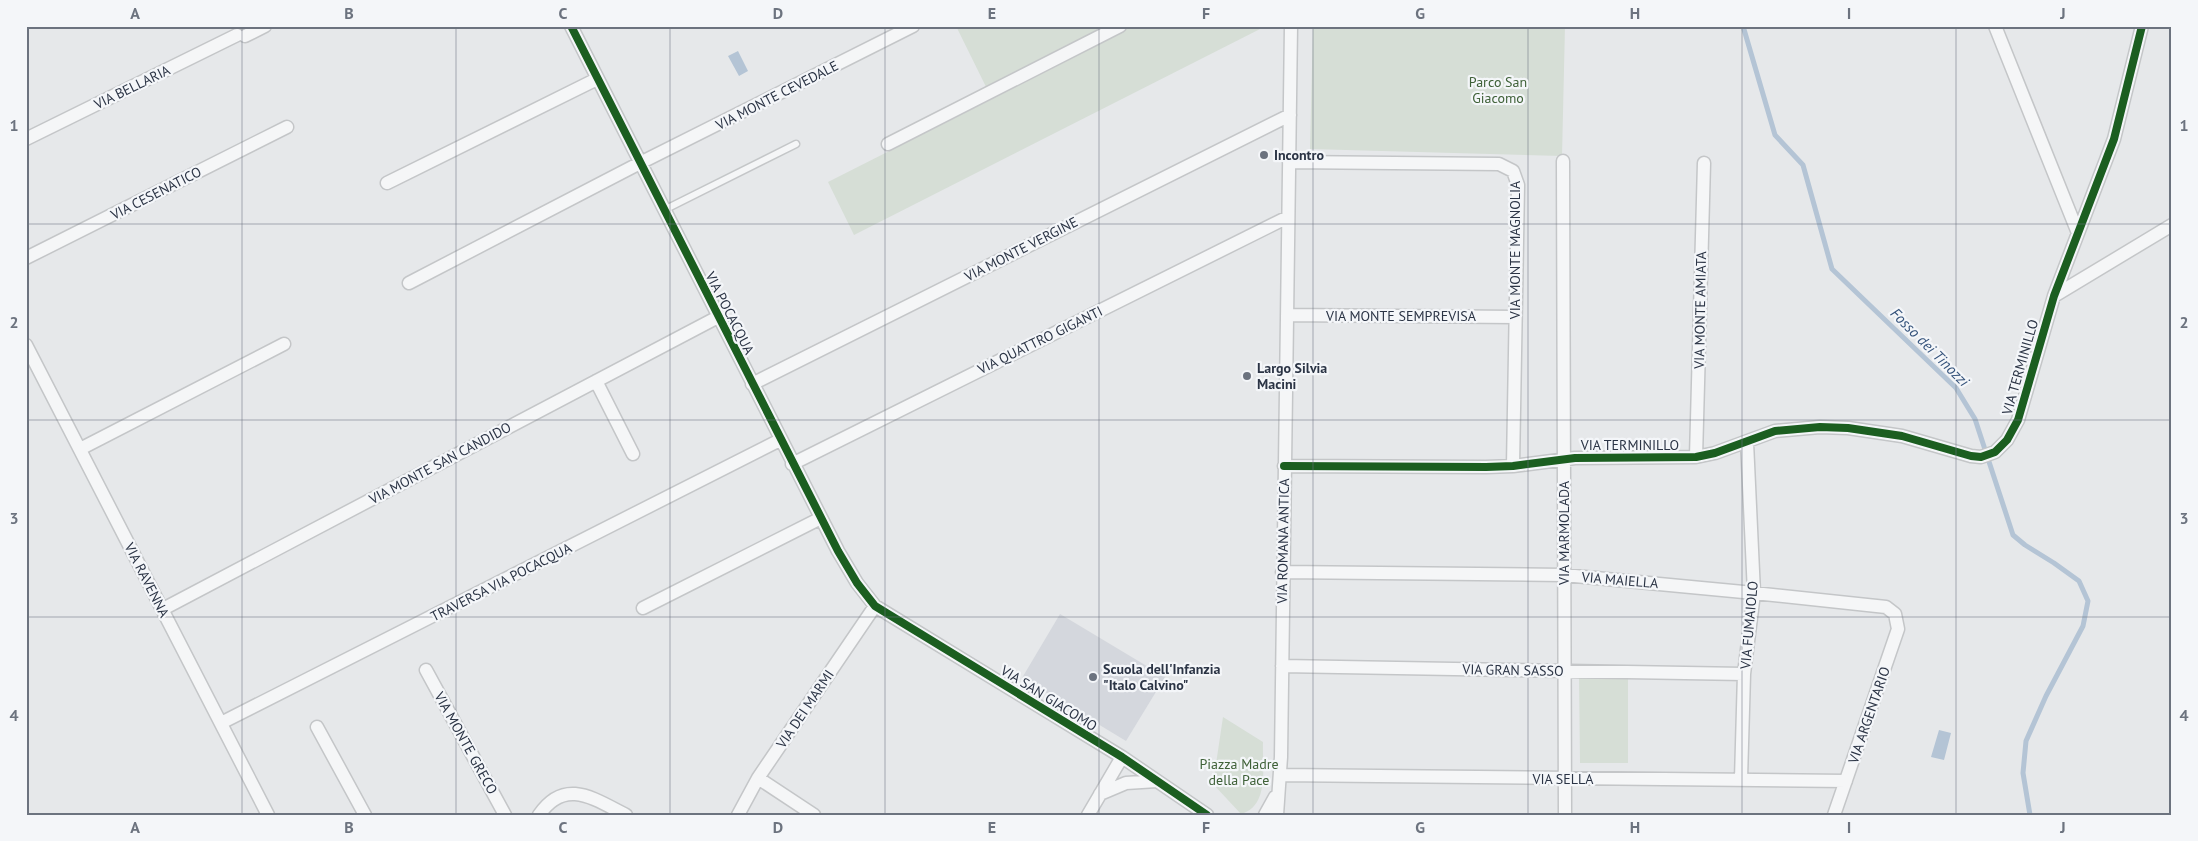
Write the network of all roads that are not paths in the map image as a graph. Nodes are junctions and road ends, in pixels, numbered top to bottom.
1 (264, 26) edge
2 (571, 26) edge
3 (913, 26) edge
4 (1120, 26) edge
5 (1291, 26) edge
6 (1995, 26) edge
7 (2142, 26) edge
8 (597, 79) junction
9 (1290, 115) junction
10 (287, 128) dead end
11 (26, 139) edge
12 (796, 144) dead end
13 (888, 144) dead end
14 (1563, 161) dead end
15 (1289, 162) junction
16 (640, 163) junction
17 (1704, 163) dead end
18 (387, 183) dead end
19 (664, 210) junction
20 (1288, 217) junction
21 (2172, 225) edge
22 (2078, 232) junction
23 (26, 258) edge
24 (409, 283) dead end
25 (2054, 296) junction
26 (1287, 315) junction
27 (718, 317) junction
28 (1515, 317) junction
29 (284, 344) dead end
30 (26, 345) edge
31 (596, 381) junction
32 (752, 384) junction
33 (780, 440) junction
34 (1747, 442) junction
35 (80, 449) junction
36 (633, 454) dead end
37 (1696, 457) junction
38 (1565, 459) junction
39 (792, 464) junction
40 (1284, 466) junction
41 (1513, 466) junction
42 (821, 518) junction
43 (1282, 572) junction
44 (1564, 575) junction
45 (1754, 593) junction
46 (875, 606) junction
47 (643, 608) dead end
48 (163, 609) junction
49 (1895, 614) joint
50 (1282, 666) junction
51 (426, 670) dead end
52 (1564, 671) junction
53 (1744, 674) junction
54 (221, 723) junction
55 (317, 727) dead end
56 (1122, 758) junction
57 (758, 778) junction
58 (1565, 779) junction
59 (1740, 779) junction
60 (1280, 780) junction
61 (1157, 781) junction
62 (1846, 781) junction
63 (1100, 794) junction
64 (268, 815) edge
65 (365, 815) edge
66 (505, 815) edge
67 (538, 815) edge
68 (626, 815) edge
69 (738, 815) edge
70 (814, 815) edge
71 (1088, 815) edge
72 (1208, 815) edge
73 (1266, 815) edge
74 (1277, 815) edge
75 (1565, 815) edge
76 (1834, 815) edge

1 - 11 street, VIA BELLARIA
2 - 8 street, VIA POCACQUA
3 - 16 street, VIA MONTE CEVEDALE
4 - 13 street
5 - 9 street, VIA ROMANA ANTICA
6 - 22 street
7 - 22 street, VIA TERMINILLO
8 - 16 street, VIA POCACQUA
8 - 18 street
9 - 15 street, VIA ROMANA ANTICA
9 - 32 street, VIA MONTE VERGINE
10 - 23 street, VIA CESENATICO
12 - 19 lane
14 - 38 street, VIA MARMOLADA
15 - 20 street, VIA ROMANA ANTICA
15 - 28 street, VIA MONTE MAGNOLIA
16 - 19 street, VIA POCACQUA
16 - 24 street, VIA MONTE CEVEDALE
17 - 37 street, VIA MONTE AMIATA
19 - 27 street, VIA POCACQUA
20 - 26 street, VIA ROMANA ANTICA
20 - 39 street, VIA QUATTRO GIGANTI
21 - 25 street
22 - 25 street, VIA TERMINILLO
25 - 34 street, VIA TERMINILLO
26 - 28 street, VIA MONTE SEMPREVISA
26 - 40 street, VIA ROMANA ANTICA
27 - 31 street, VIA MONTE SAN CANDIDO
27 - 32 street, VIA POCACQUA
28 - 41 street, VIA MONTE MAGNOLIA
29 - 35 street
30 - 35 street, VIA RAVENNA
31 - 36 street
31 - 48 street, VIA MONTE SAN CANDIDO
32 - 33 street, VIA POCACQUA
33 - 39 street, VIA POCACQUA
33 - 54 street, TRAVERSA VIA POCACQUA
34 - 37 street, VIA TERMINILLO
34 - 45 street, VIA FUMAIOLO
35 - 48 street, VIA RAVENNA
37 - 38 street, VIA TERMINILLO
38 - 41 street, VIA TERMINILLO
38 - 44 street, VIA MARMOLADA
39 - 42 street, VIA POCACQUA
40 - 41 street, VIA TERMINILLO
40 - 43 street, VIA ROMANA ANTICA
42 - 46 street, VIA POCACQUA
42 - 47 street
43 - 44 street, VIA MAIELLA
43 - 50 street, VIA ROMANA ANTICA
44 - 45 street, VIA MAIELLA
44 - 52 street, VIA MARMOLADA
45 - 49 street, VIA MAIELLA
45 - 53 street, VIA FUMAIOLO
46 - 56 street, VIA SAN GIACOMO
46 - 57 street, VIA DEI MARMI
48 - 54 street, VIA RAVENNA
49 - 62 street, VIA ARGENTARIO
50 - 52 street, VIA GRAN SASSO
50 - 60 street, VIA ROMANA ANTICA
51 - 66 street, VIA MONTE GRECO
52 - 53 street, VIA GRAN SASSO
52 - 58 street, VIA MARMOLADA
53 - 59 street, VIA FUMAIOLO
54 - 64 street, VIA RAVENNA
55 - 65 street
56 - 61 street, VIA SAN GIACOMO
56 - 63 street
57 - 69 street, VIA DEI MARMI
57 - 70 street
58 - 59 street, VIA SELLA
58 - 60 street, VIA SELLA
58 - 75 street, VIA MARMOLADA
59 - 62 street, VIA SELLA
60 - 73 street
60 - 74 street, VIA ROMANA ANTICA
61 - 63 street
61 - 72 street, VIA SAN GIACOMO
62 - 76 street, VIA ARGENTARIO
63 - 71 street
67 - 68 street

